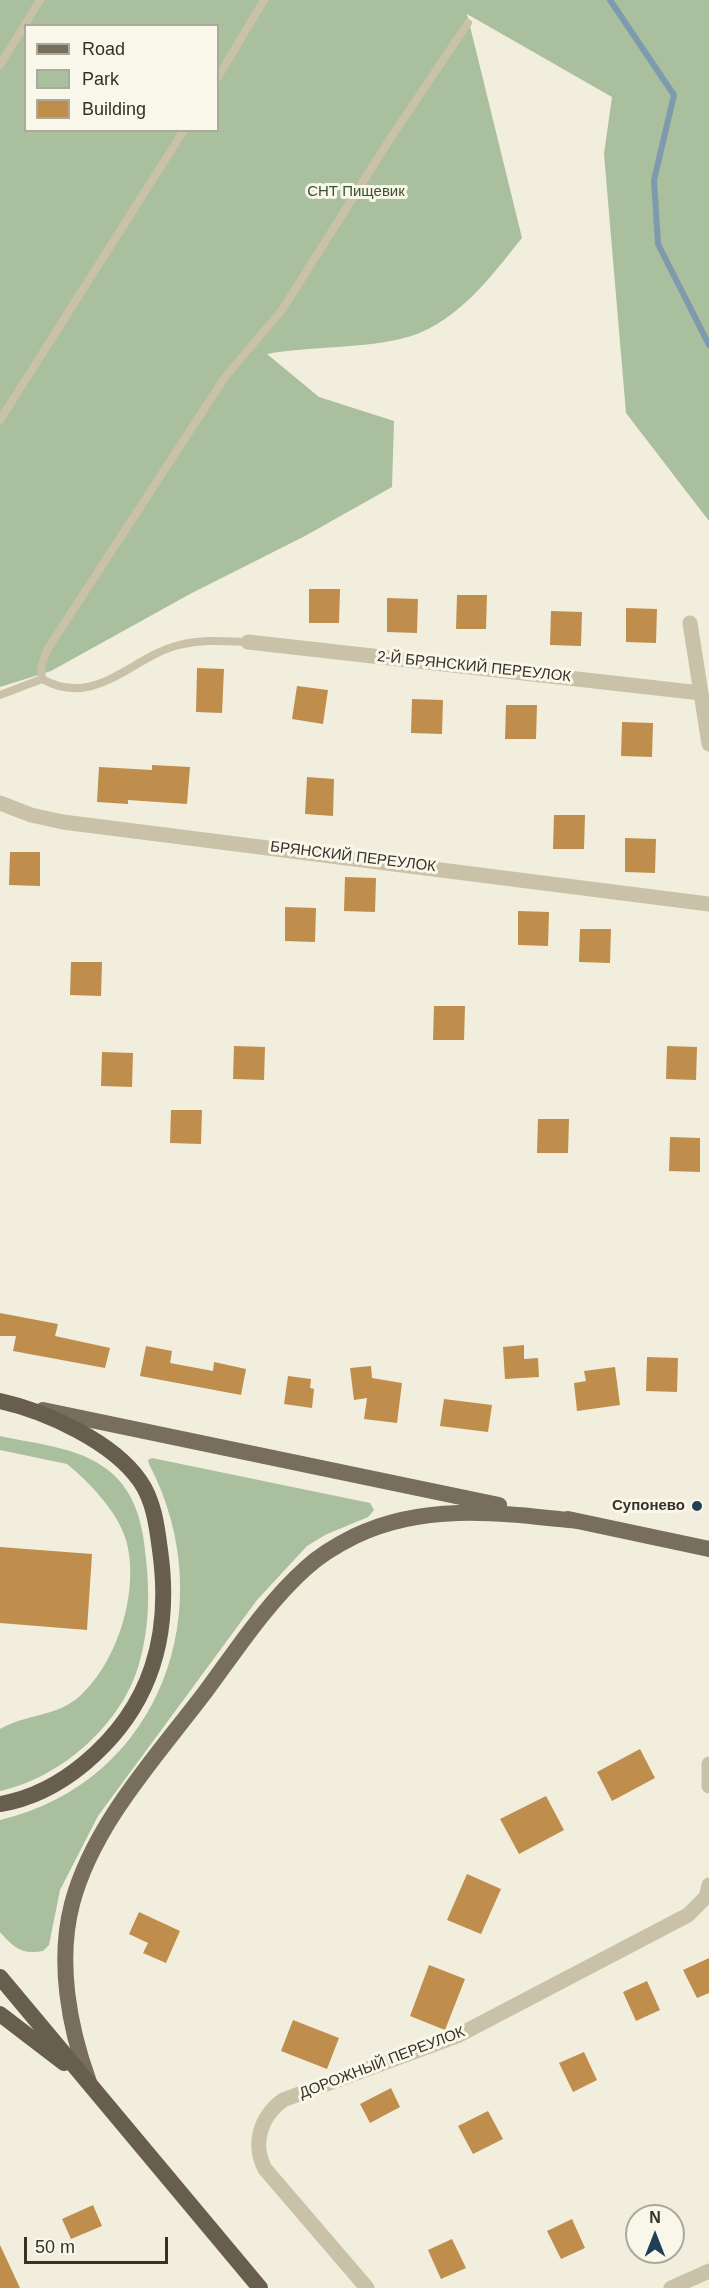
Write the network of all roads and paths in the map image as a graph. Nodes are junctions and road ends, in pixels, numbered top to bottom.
1 (40, 0) edge
2 (264, 0) edge
3 (468, 23) dead end
4 (25, 24) edge
5 (24, 26) edge
6 (0, 65) edge
7 (219, 75) edge
8 (183, 132) edge
9 (0, 420) edge
10 (690, 623) dead end
11 (248, 642) joint
12 (42, 679) junction
13 (701, 693) junction
14 (0, 695) edge
15 (709, 744) edge
16 (0, 803) edge
17 (709, 904) edge
18 (5, 1402) edge
19 (577, 1521) junction
20 (709, 1549) edge
21 (709, 1764) edge
22 (709, 1786) edge
23 (0, 1804) edge
24 (709, 1885) edge
25 (0, 1977) edge
26 (0, 2014) edge
27 (90, 2083) junction
28 (709, 2271) edge
29 (260, 2288) edge
30 (367, 2288) edge
31 (671, 2288) edge

1 - 4 lane
2 - 7 lane
3 - 12 lane
5 - 6 lane
8 - 9 lane
10 - 13 street
11 - 12 lane
11 - 13 street, 2-Й БРЯНСКИЙ ПЕРЕУЛОК
12 - 14 lane
13 - 15 street
16 - 17 street, БРЯНСКИЙ ПЕРЕУЛОК
18 - 19 main road
18 - 23 highway
19 - 20 main road
19 - 27 main road
21 - 22 street
24 - 30 street, ДОРОЖНЫЙ ПЕРЕУЛОК
25 - 27 highway
26 - 27 highway
27 - 29 highway
28 - 31 street

